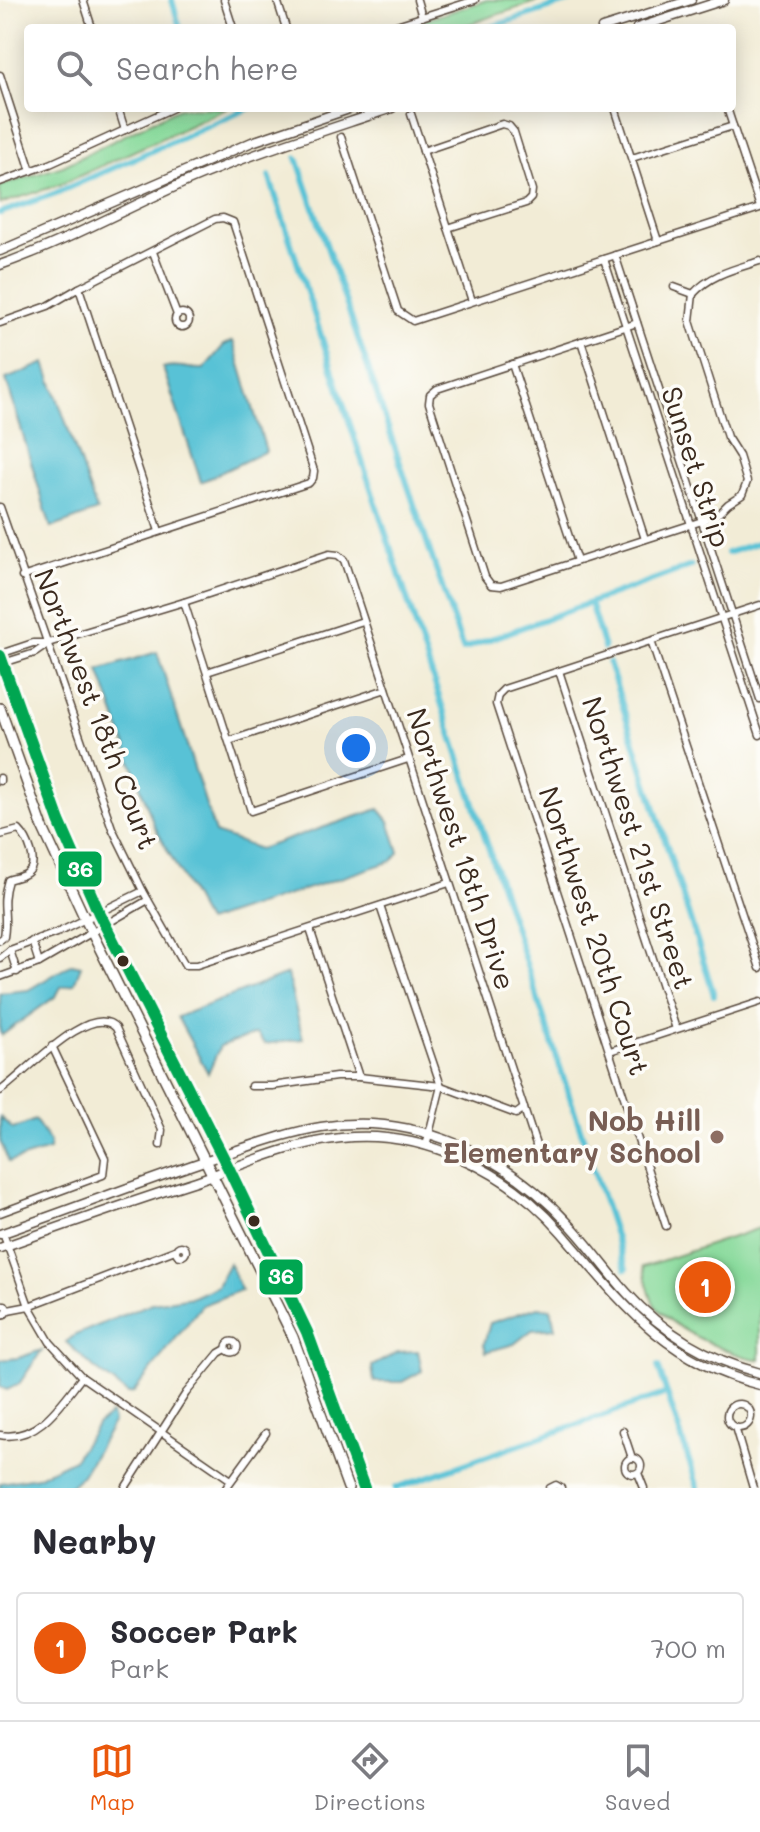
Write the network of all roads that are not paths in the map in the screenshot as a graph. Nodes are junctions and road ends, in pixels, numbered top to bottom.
1 (83, 0) edge
2 (224, 0) edge
3 (277, 0) edge
4 (417, 0) edge
5 (475, 0) edge
6 (691, 0) edge
7 (724, 0) edge
8 (422, 17) junction
9 (91, 24) edge
10 (232, 24) edge
11 (285, 24) edge
12 (400, 24) edge
13 (615, 24) edge
14 (649, 24) edge
15 (0, 75) edge
16 (119, 112) edge
17 (164, 112) edge
18 (340, 112) edge
19 (380, 112) edge
20 (616, 112) edge
21 (728, 112) edge
22 (411, 114) dead end
23 (733, 126) junction
24 (125, 130) junction
25 (341, 137) dead end
26 (423, 151) junction
27 (632, 158) junction
28 (31, 171) junction
29 (0, 182) edge
30 (760, 207) edge
31 (448, 228) junction
32 (658, 241) junction
33 (0, 251) edge
34 (153, 252) junction
35 (615, 255) junction
36 (604, 259) junction
37 (760, 261) edge
38 (0, 265) edge
39 (674, 287) dead end
40 (79, 288) junction
41 (693, 294) junction
42 (472, 301) junction
43 (177, 315) dead end
44 (0, 323) edge
45 (637, 323) junction
46 (626, 327) junction
47 (581, 341) junction
48 (512, 364) junction
49 (0, 507) edge
50 (702, 521) junction
51 (691, 524) junction
52 (159, 531) junction
53 (645, 539) junction
54 (577, 561) junction
55 (22, 577) junction
56 (184, 602) junction
57 (760, 605) edge
58 (732, 614) junction
59 (721, 618) junction
60 (363, 621) junction
61 (651, 641) junction
62 (48, 643) junction
63 (1, 659) edge
64 (559, 671) junction
65 (207, 672) junction
66 (386, 689) junction
67 (760, 697) edge
68 (748, 700) junction
69 (0, 708) edge
70 (760, 735) edge
71 (229, 741) junction
72 (408, 759) junction
73 (0, 835) edge
74 (449, 883) junction
75 (143, 891) junction
76 (148, 900) junction
77 (380, 906) junction
78 (99, 913) junction
79 (85, 919) junction
80 (105, 923) junction
81 (310, 929) junction
82 (91, 931) junction
83 (2, 938) edge
84 (32, 941) junction
85 (10, 950) junction
86 (0, 958) edge
87 (39, 963) junction
88 (760, 968) edge
89 (17, 972) junction
90 (0, 977) edge
91 (760, 1002) edge
92 (676, 1029) junction
93 (52, 1046) junction
94 (610, 1051) junction
95 (359, 1077) junction
96 (251, 1086) dead end
97 (441, 1086) junction
98 (0, 1091) edge
99 (524, 1108) junction
100 (428, 1134) junction
101 (160, 1145) dead end
102 (426, 1146) junction
103 (222, 1156) junction
104 (534, 1159) dead end
105 (206, 1161) junction
106 (229, 1169) junction
107 (212, 1175) junction
108 (0, 1213) edge
109 (666, 1226) dead end
110 (2, 1234) edge
111 (4, 1246) edge
112 (175, 1250) dead end
113 (0, 1305) edge
114 (29, 1306) junction
115 (8, 1310) junction
116 (0, 1315) edge
117 (226, 1349) dead end
118 (760, 1373) edge
119 (82, 1377) junction
120 (760, 1385) edge
121 (735, 1427) junction
122 (623, 1431) dead end
123 (161, 1432) junction
124 (266, 1433) dead end
125 (0, 1435) edge
126 (632, 1458) junction
127 (638, 1473) junction
128 (231, 1480) junction
129 (125, 1488) edge
130 (226, 1488) edge
131 (348, 1488) edge
132 (364, 1488) edge
133 (550, 1488) edge
134 (561, 1488) edge
135 (644, 1488) edge
136 (753, 1488) edge

1 - 9 street
2 - 10 street
3 - 11 street
4 - 8 street
5 - 8 street
6 - 13 main road
7 - 14 main road
8 - 12 street
15 - 28 street
16 - 24 street
17 - 24 street
18 - 33 main road
19 - 38 main road
20 - 27 street
21 - 23 street
22 - 26 street
23 - 27 street
23 - 30 street
24 - 28 street
25 - 42 street
26 - 31 street
26 - 31 street
27 - 32 street
28 - 29 street
30 - 32 street
31 - 42 street
32 - 35 street
34 - 40 street
34 - 43 street
34 - 52 street
35 - 36 street
35 - 45 street, Sunset Strip
36 - 42 street
36 - 46 street, Sunset Strip
37 - 41 street
39 - 41 street
40 - 44 street
40 - 52 street
41 - 50 street
45 - 46 street
45 - 50 street, Sunset Strip
46 - 47 street
46 - 51 street, Sunset Strip
47 - 48 street
47 - 53 street
48 - 54 street
48 - 54 street
49 - 55 street, Northwest 18th Court
50 - 51 street
50 - 58 street, Sunset Strip
51 - 53 street
51 - 59 street, Sunset Strip
52 - 55 street
53 - 54 street
55 - 62 street, Northwest 18th Court
56 - 60 street, Northwest 18th Drive
56 - 62 street
56 - 65 street
57 - 58 street
58 - 59 street
58 - 67 street, Sunset Strip
59 - 61 street
59 - 68 street, Sunset Strip
60 - 65 street
60 - 66 street, Northwest 18th Drive
61 - 64 street
61 - 88 street
62 - 63 street
62 - 75 street, Northwest 18th Court
63 - 78 highway
64 - 92 street, Northwest 21st Street
64 - 94 street, Northwest 20th Court
65 - 71 street
66 - 71 street
66 - 72 street, Northwest 18th Drive
67 - 68 street
68 - 70 street, Sunset Strip
69 - 79 highway
71 - 72 street
72 - 74 street, Northwest 18th Drive
73 - 83 street
74 - 77 street
74 - 99 street, Northwest 18th Drive
75 - 76 street, Northwest 18th Court
75 - 78 street
76 - 80 street
76 - 81 street, Northwest 18th Court
77 - 81 street
77 - 97 street
78 - 79 street
78 - 80 highway
79 - 82 highway
79 - 84 street
80 - 82 street
80 - 103 highway
81 - 95 street
82 - 87 street
82 - 105 highway
84 - 85 street
84 - 87 street
85 - 86 street
85 - 89 street
87 - 89 street
89 - 90 street
91 - 92 street
92 - 94 street
93 - 98 street
93 - 101 street
93 - 108 street
94 - 109 street, Northwest 20th Court
95 - 96 street
95 - 97 street
97 - 99 street
97 - 100 street
99 - 104 street, Northwest 18th Drive
100 - 102 street
100 - 103 main road
100 - 118 main road
102 - 106 main road
102 - 120 main road
103 - 105 main road
103 - 106 highway
105 - 107 highway
105 - 110 main road
106 - 107 main road
106 - 132 highway
107 - 111 main road
107 - 131 highway
110 - 111 street
111 - 114 street
112 - 114 street
113 - 115 street
114 - 115 street
114 - 119 street
115 - 116 street
117 - 123 street
119 - 123 street
119 - 125 street
121 - 121 street
121 - 136 street
122 - 126 street
123 - 128 street
123 - 129 street
124 - 128 street
126 - 127 street
126 - 127 street
127 - 135 street
128 - 130 street
133 - 134 street

